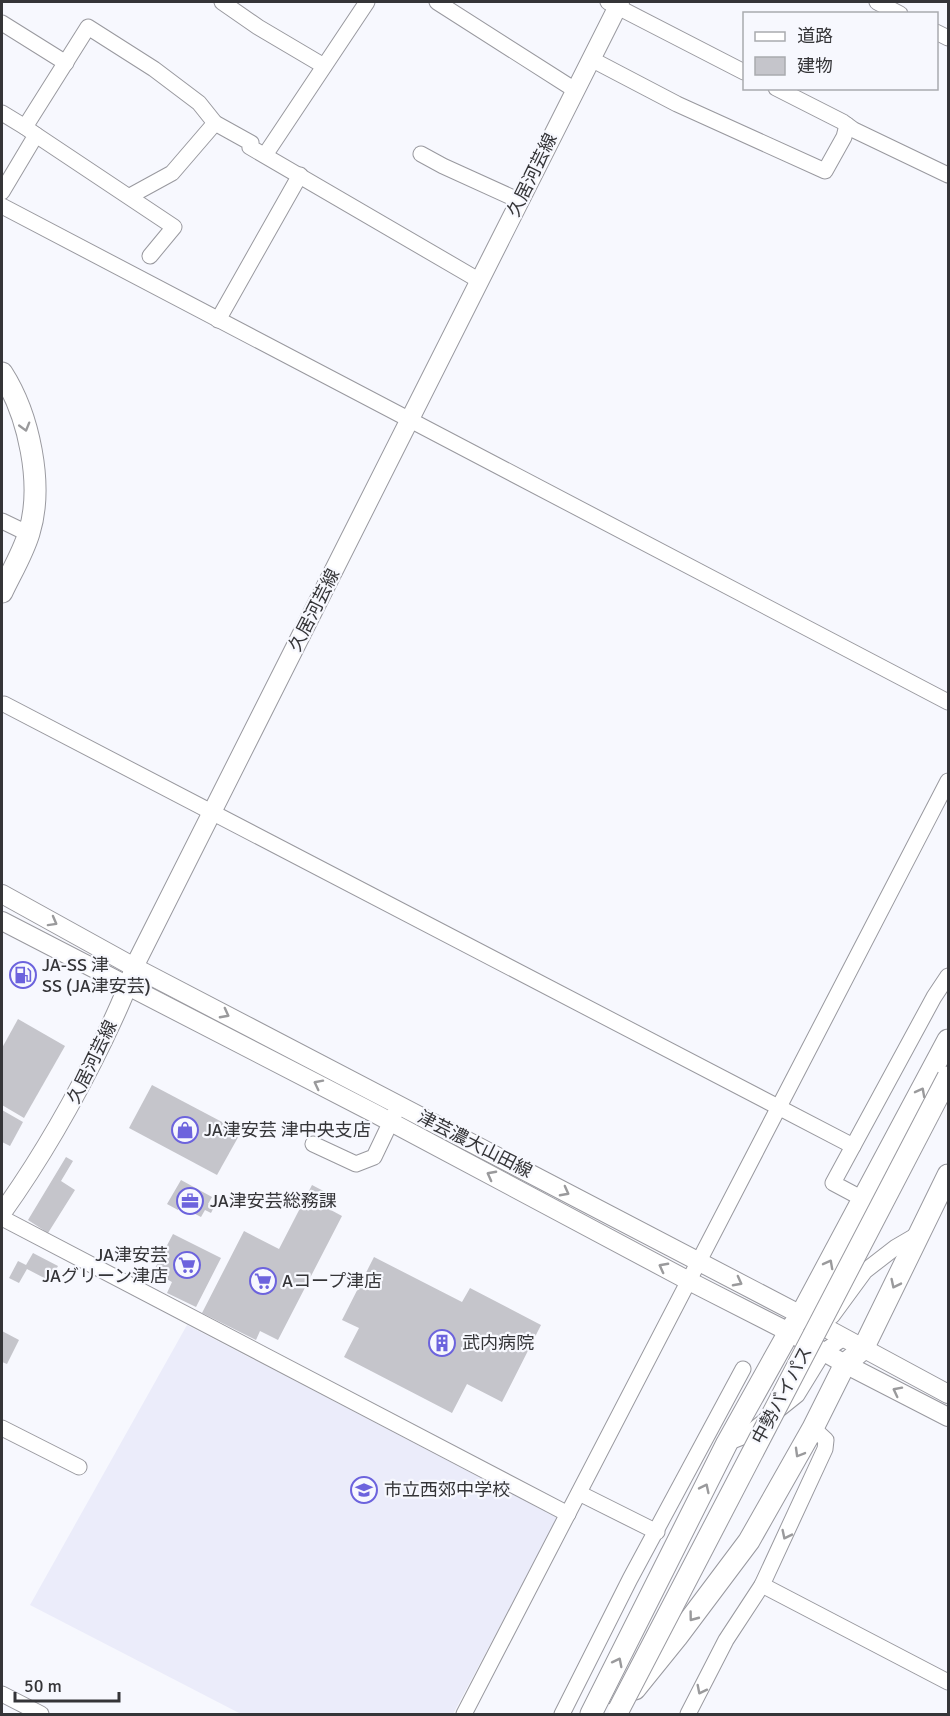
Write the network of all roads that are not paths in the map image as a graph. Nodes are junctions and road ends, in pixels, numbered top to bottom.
1 (222, 2) edge
2 (367, 2) edge
3 (437, 2) edge
4 (877, 2) edge
5 (615, 3) edge
6 (896, 12) edge
7 (2, 23) edge
8 (591, 59) junction
9 (66, 63) junction
10 (324, 66) junction
11 (743, 71) edge
12 (575, 90) junction
13 (780, 90) edge
14 (2, 113) edge
15 (215, 123) junction
16 (847, 125) junction
17 (31, 131) junction
18 (421, 154) dead end
19 (265, 155) junction
20 (300, 175) junction
21 (948, 175) edge
22 (2, 192) edge
23 (130, 196) junction
24 (520, 201) junction
25 (2, 206) edge
26 (150, 256) dead end
27 (480, 281) junction
28 (218, 320) junction
29 (2, 373) edge
30 (411, 421) junction
31 (2, 521) edge
32 (29, 534) junction
33 (2, 592) edge
34 (948, 702) edge
35 (4, 704) dead end
36 (948, 781) edge
37 (211, 812) junction
38 (2, 894) edge
39 (2, 921) edge
40 (134, 967) junction
41 (948, 976) edge
42 (128, 987) junction
43 (948, 1040) edge
44 (948, 1077) edge
45 (400, 1106) junction
46 (779, 1108) junction
47 (390, 1121) junction
48 (313, 1144) dead end
49 (853, 1146) junction
50 (946, 1185) edge
51 (863, 1199) junction
52 (2, 1213) edge
53 (2, 1218) edge
54 (920, 1233) junction
55 (699, 1261) junction
56 (689, 1281) junction
57 (824, 1327) junction
58 (797, 1329) junction
59 (844, 1338) junction
60 (863, 1349) junction
61 (824, 1351) junction
62 (845, 1364) junction
63 (743, 1369) dead end
64 (948, 1394) edge
65 (948, 1417) edge
66 (2, 1428) edge
67 (813, 1428) junction
68 (727, 1443) junction
69 (79, 1467) dead end
70 (579, 1493) junction
71 (568, 1514) junction
72 (657, 1532) junction
73 (630, 1580) junction
74 (762, 1585) junction
75 (655, 1591) junction
76 (948, 1682) edge
77 (2, 1694) edge
78 (618, 1712) edge
79 (41, 1714) edge
80 (464, 1714) edge
81 (562, 1714) edge
82 (591, 1714) edge
83 (688, 1714) edge

1 - 10 street
2 - 10 street
3 - 12 street
4 - 6 street
5 - 8 main road, 久居河芸線
5 - 11 street
7 - 9 street
8 - 12 main road, 久居河芸線
8 - 16 street
9 - 15 street
9 - 17 street
10 - 19 street
12 - 24 main road, 久居河芸線
13 - 16 street
14 - 17 street
15 - 19 street
15 - 23 street
16 - 21 street
17 - 22 street
17 - 23 street
18 - 24 street
19 - 20 street
20 - 27 street
20 - 28 street
23 - 26 street
24 - 27 main road, 久居河芸線
25 - 28 street
27 - 30 main road, 久居河芸線
28 - 30 street
29 -> 32 highway
30 - 34 street
30 - 37 main road, 久居河芸線
31 - 32 street
32 - 33 highway
35 - 37 street
36 - 46 street
37 - 40 main road, 久居河芸線
37 - 46 street
38 -> 40 main road, 津芸濃大山田線
39 - 42 main road, 津芸濃大山田線
40 - 42 main road, 久居河芸線
40 -> 45 main road, 津芸濃大山田線
41 - 49 street
47 -> 42 main road, 津芸濃大山田線
42 - 52 main road, 久居河芸線
51 -> 43 highway
44 - 78 highway, 中勢バイパス, bridge
45 - 47 street
45 -> 55 main road, 津芸濃大山田線
46 - 49 street
46 - 55 street
47 - 48 street
56 -> 47 main road, 津芸濃大山田線
49 - 51 street
50 - 54 highway
58 -> 51 highway
53 - 71 street
54 - 57 street
54 -> 60 highway
55 - 56 street
55 -> 58 main road, 津芸濃大山田線
56 - 58 main road, 津芸濃大山田線
56 - 70 street
57 - 58 main road, 津芸濃大山田線
57 - 59 main road, 津芸濃大山田線
58 - 61 main road, 津芸濃大山田線
58 - 68 highway
59 - 60 main road, 津芸濃大山田線
59 - 61 street
60 - 62 highway
60 - 64 main road, 津芸濃大山田線
61 - 62 main road, 津芸濃大山田線
61 - 68 street
65 -> 62 main road, 津芸濃大山田線
62 - 67 highway
63 - 72 street
66 - 69 street
67 -> 74 street
67 -> 78 highway
75 -> 68 highway
70 - 71 street
70 - 72 street
71 - 80 street
72 - 73 street
73 - 75 street
73 - 81 street
74 - 76 street
74 -> 83 street
82 -> 75 highway
77 - 79 street

